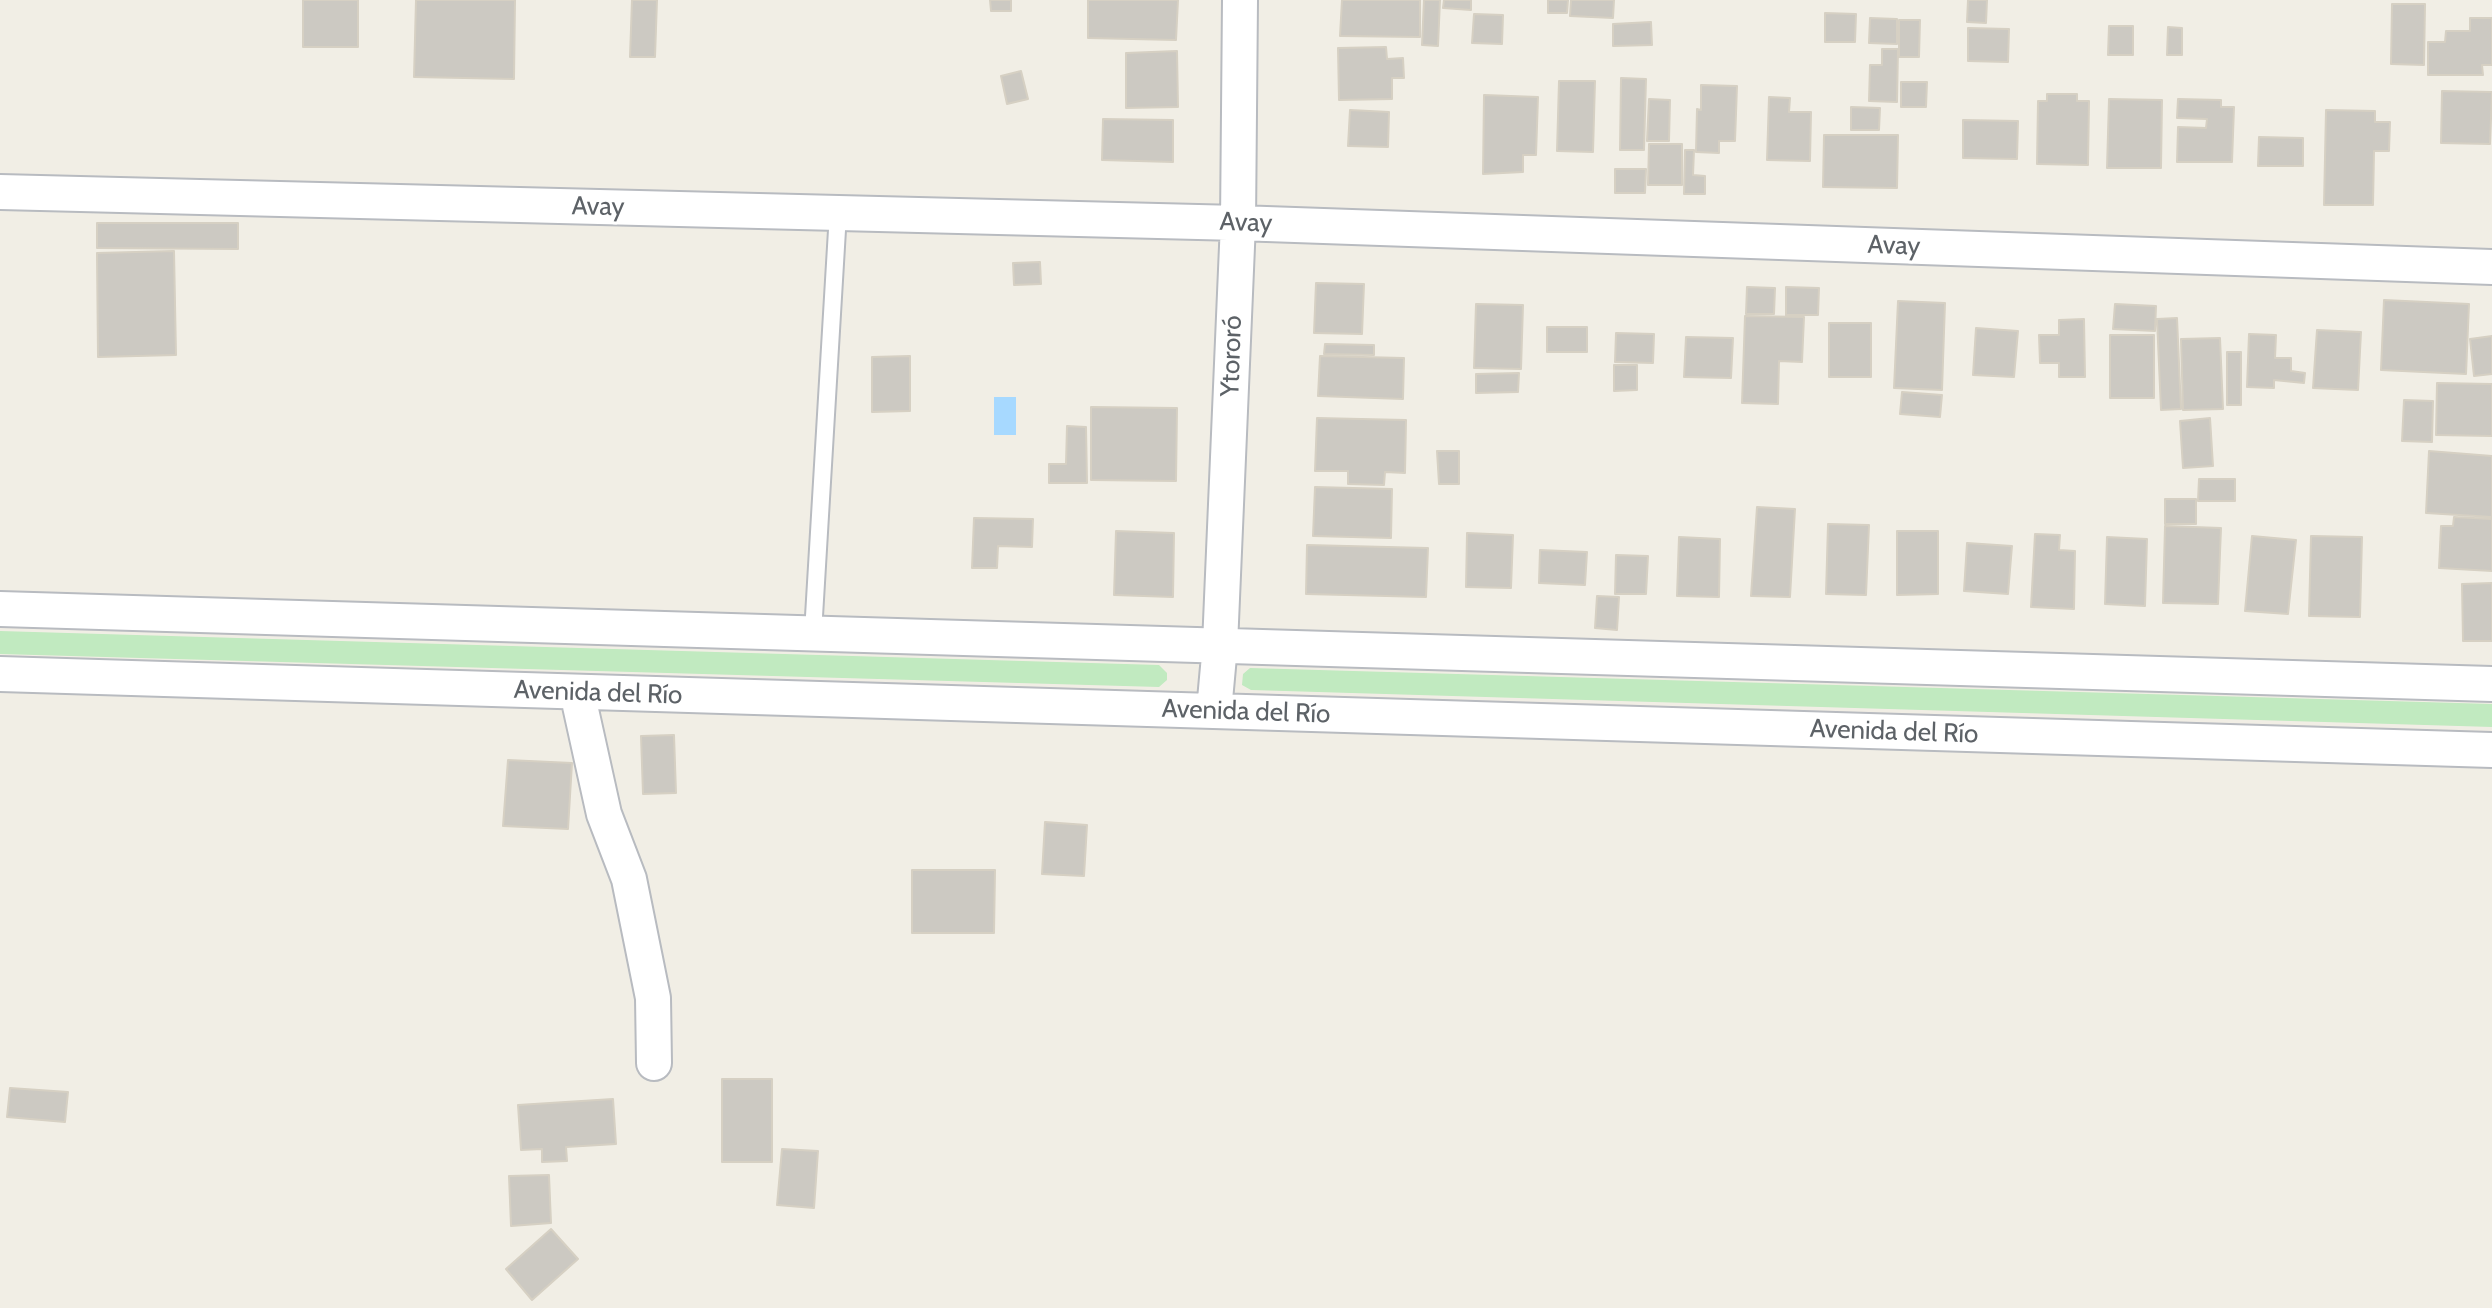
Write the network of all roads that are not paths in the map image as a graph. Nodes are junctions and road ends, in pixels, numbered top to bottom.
1 (1240, 0) edge
2 (0, 192) edge
3 (838, 213) junction
4 (1238, 223) junction
5 (2492, 267) edge
6 (0, 609) edge
7 (813, 633) junction
8 (1220, 645) junction
9 (0, 674) edge
10 (2492, 684) edge
11 (577, 692) junction
12 (1214, 711) junction
13 (2492, 750) edge
14 (654, 1063) dead end

1 - 4 street, Ytororó
2 - 3 street, Avay
3 - 4 street, Avay
3 - 7 lane
4 - 5 street, Avay
4 - 8 street, Ytororó
6 - 7 street
7 - 8 street
8 - 10 street
8 - 12 street, Ytororó
9 - 11 street, Avenida del Río
11 - 12 street, Avenida del Río
11 - 14 street
12 - 13 street, Avenida del Río

